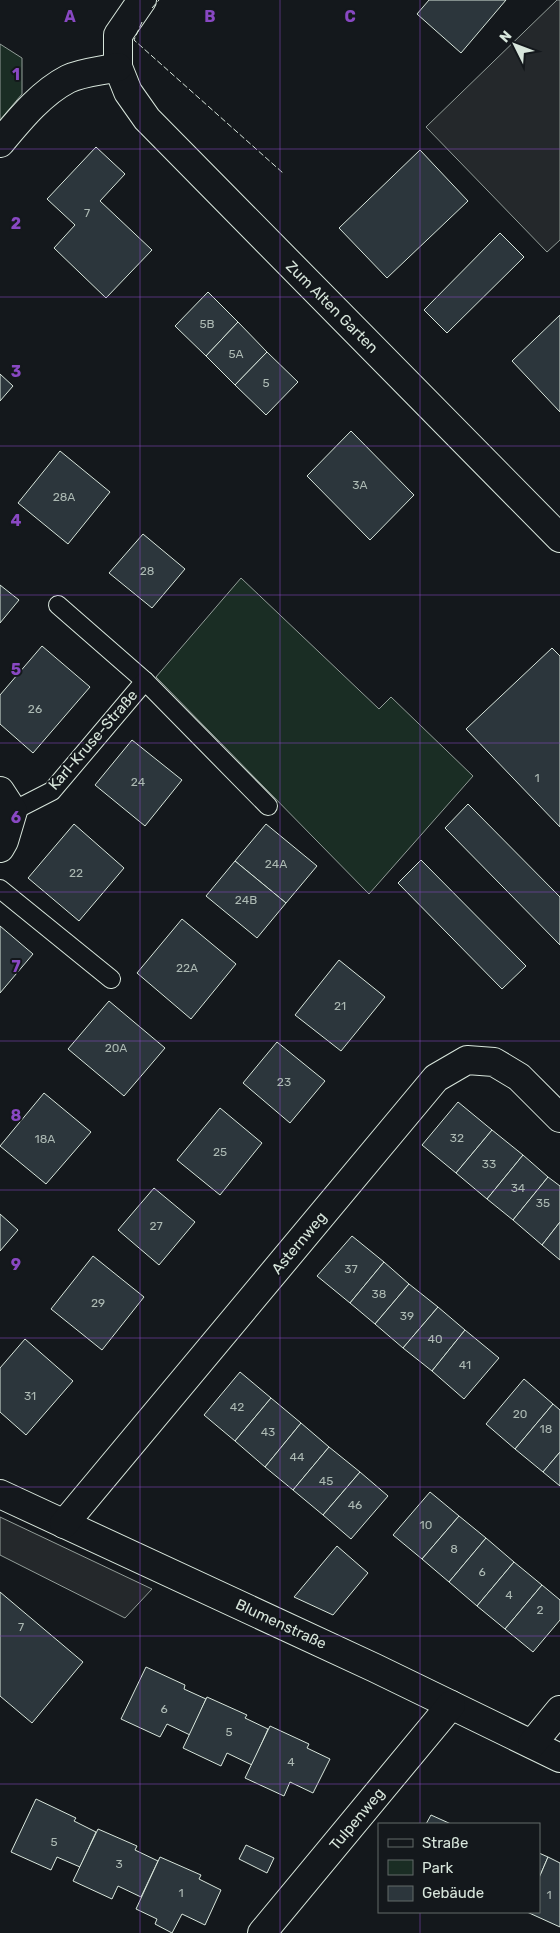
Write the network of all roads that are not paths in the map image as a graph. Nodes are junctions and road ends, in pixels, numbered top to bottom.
1 (142, 0) edge
2 (118, 67) junction
3 (0, 143) edge
4 (560, 538) edge
5 (58, 605) dead end
6 (144, 681) junction
7 (6, 801) edge
8 (268, 806) dead end
9 (0, 848) edge
10 (0, 889) edge
11 (110, 979) dead end
12 (560, 1118) edge
13 (0, 1494) edge
14 (64, 1524) junction
15 (451, 1705) junction
16 (560, 1710) edge
17 (532, 1744) junction
18 (560, 1758) edge
19 (262, 1933) edge

1 - 2 street
2 - 3 street
2 - 4 street, Zum Alten Garten
5 - 6 lane, Karl-Kruse-Straße
6 - 7 lane, Karl-Kruse-Straße
6 - 8 lane, Karl-Kruse-Straße
7 - 9 street, Karl-Kruse-Straße
10 - 11 lane
12 - 14 street, Asternweg
13 - 14 street, Blumenstraße
14 - 15 street, Blumenstraße
15 - 17 street, Blumenstraße
15 - 19 street, Tulpenweg
16 - 17 street
17 - 18 street, Blumenstraße

